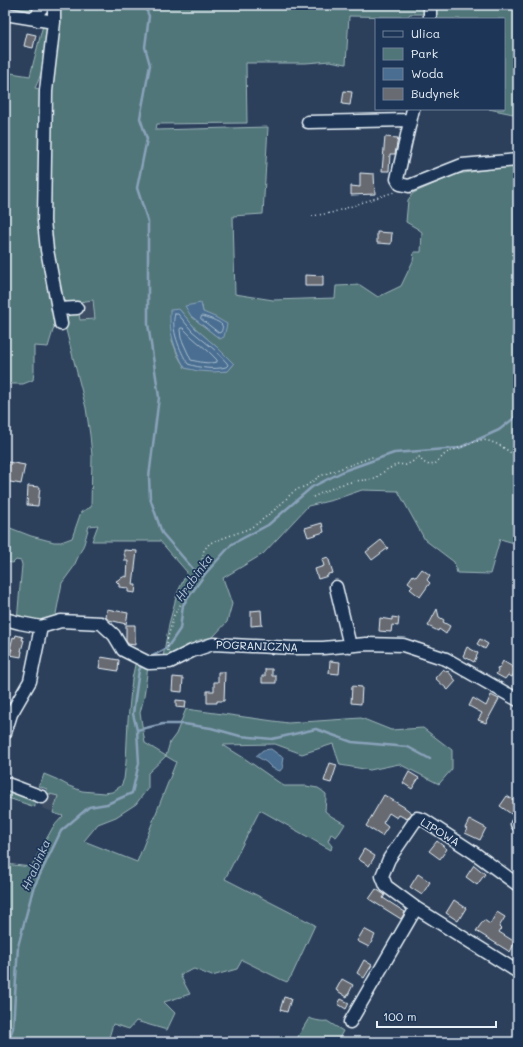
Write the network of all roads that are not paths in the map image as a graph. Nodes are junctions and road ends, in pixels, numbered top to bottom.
1 (45, 5) edge
2 (54, 5) edge
3 (430, 5) edge
4 (5, 14) edge
5 (430, 18) edge
6 (38, 20) junction
7 (54, 22) junction
8 (412, 114) edge
9 (308, 122) dead end
10 (518, 160) edge
11 (77, 308) dead end
12 (58, 309) junction
13 (61, 324) dead end
14 (336, 587) dead end
15 (5, 619) edge
16 (40, 627) junction
17 (350, 646) junction
18 (518, 700) edge
19 (5, 733) edge
20 (5, 783) edge
21 (42, 797) dead end
22 (518, 885) edge
23 (416, 908) junction
24 (518, 972) edge
25 (350, 1022) dead end

1 - 6 street
2 - 7 street
3 - 5 street
4 - 6 street
6 - 7 street
7 - 12 street
8 - 9 street
8 - 10 street
11 - 12 street
12 - 13 street
14 - 17 street
15 - 16 street, POGRANICZNA
16 - 17 street, POGRANICZNA
16 - 19 street
17 - 18 street, POGRANICZNA
20 - 21 street
22 - 23 street, LIPOWA
23 - 24 street, LIPOWA
23 - 25 street

